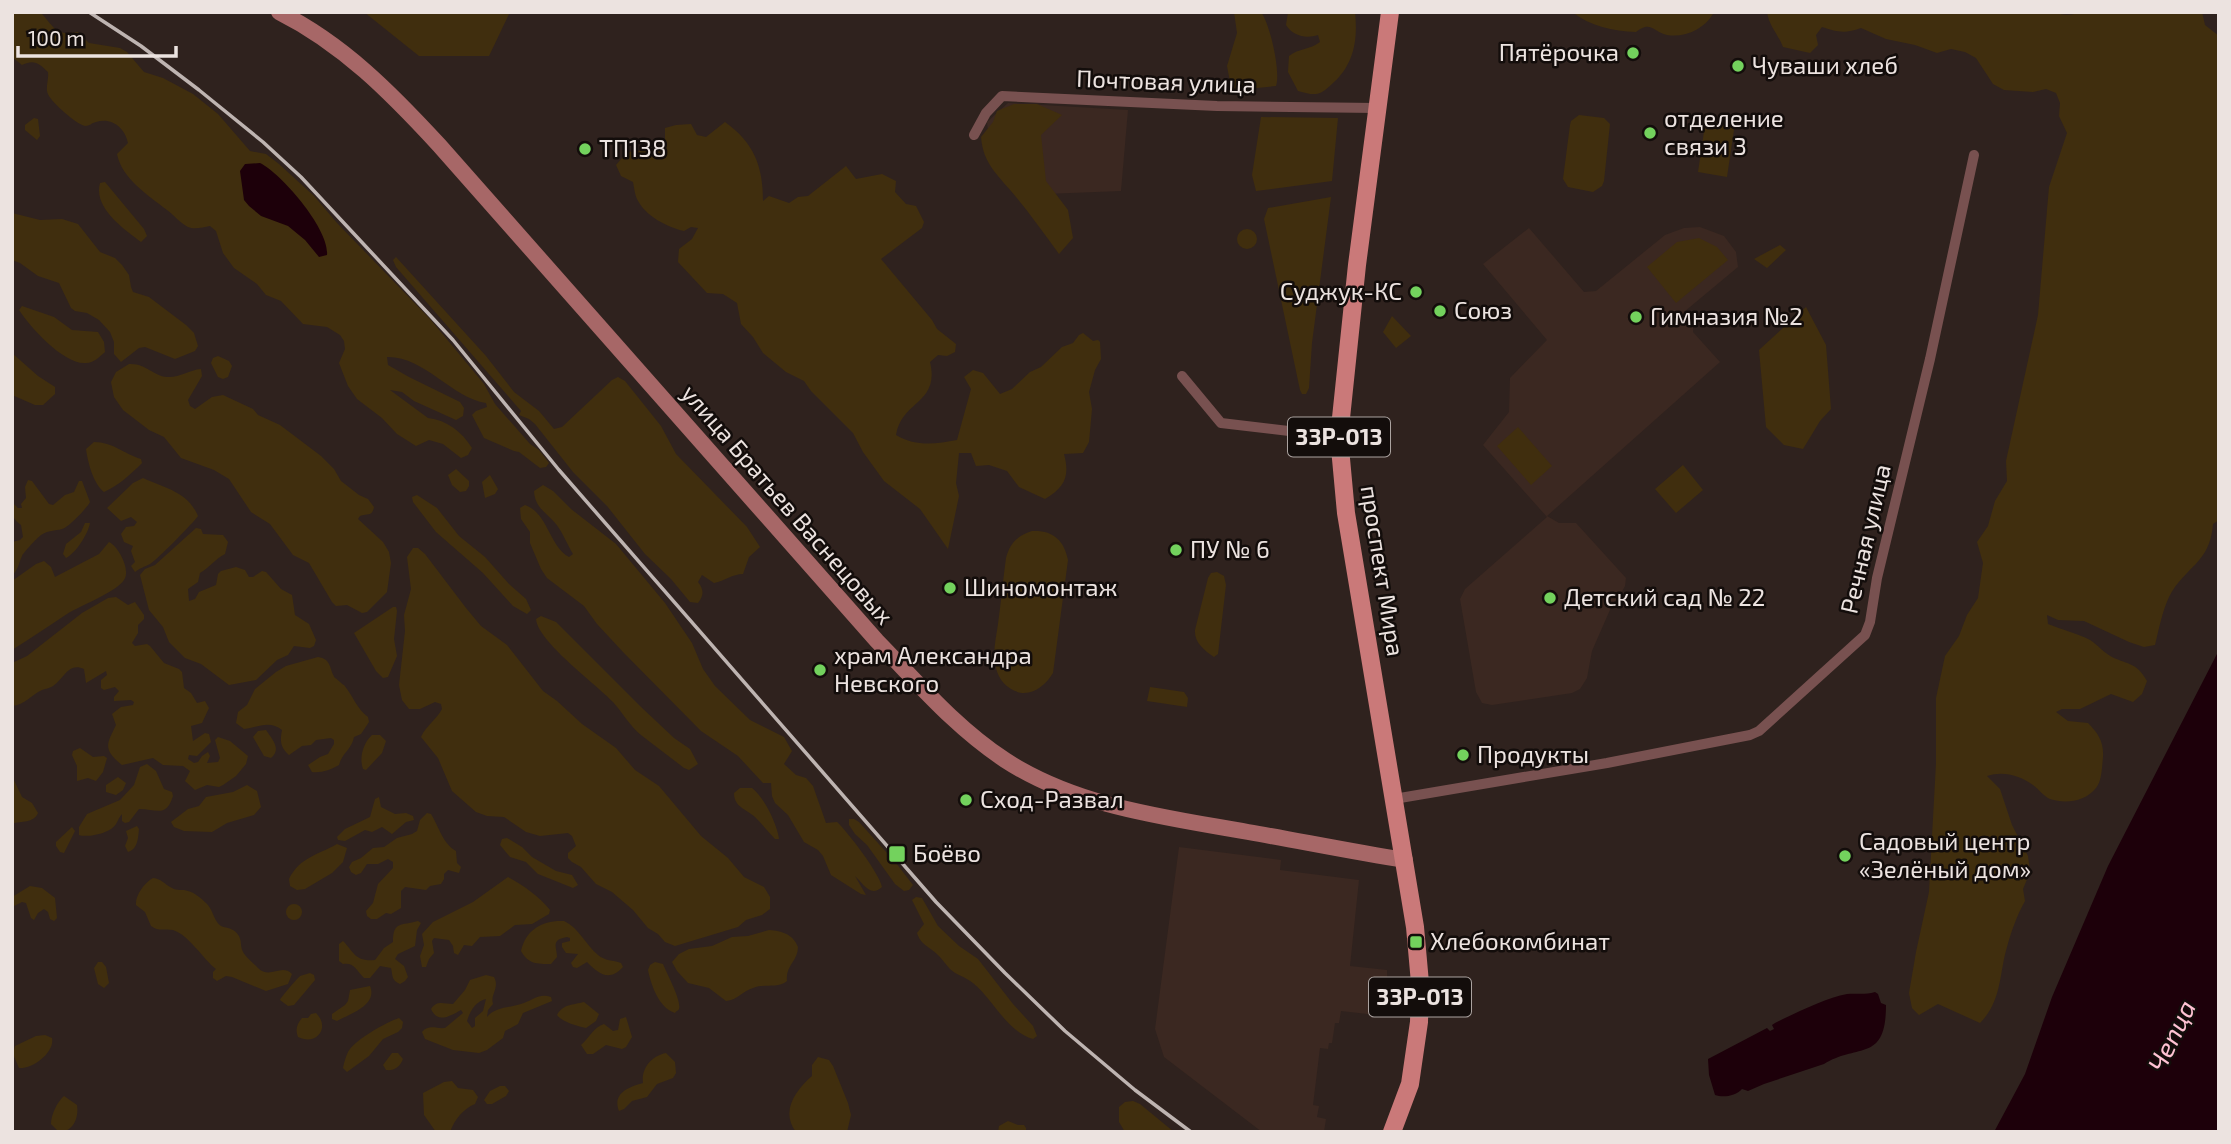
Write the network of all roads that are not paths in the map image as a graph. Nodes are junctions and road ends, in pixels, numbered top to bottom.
1 (279, 12) edge
2 (1390, 12) edge
3 (1377, 108) junction
4 (974, 135) dead end
5 (1974, 155) dead end
6 (1182, 376) dead end
7 (1339, 437) junction
8 (1394, 799) junction
9 (1405, 860) junction
10 (1392, 1132) edge

1 - 9 main road, улица Братьев Васнецовых
2 - 3 main road, проспект Мира / 33Р-013
3 - 4 street, Почтовая улица
3 - 7 main road, проспект Мира / 33Р-013
5 - 8 street, Речная улица
6 - 7 street
7 - 8 main road, проспект Мира / 33Р-013
8 - 9 main road, проспект Мира / 33Р-013
9 - 10 main road, проспект Мира / 33Р-013

